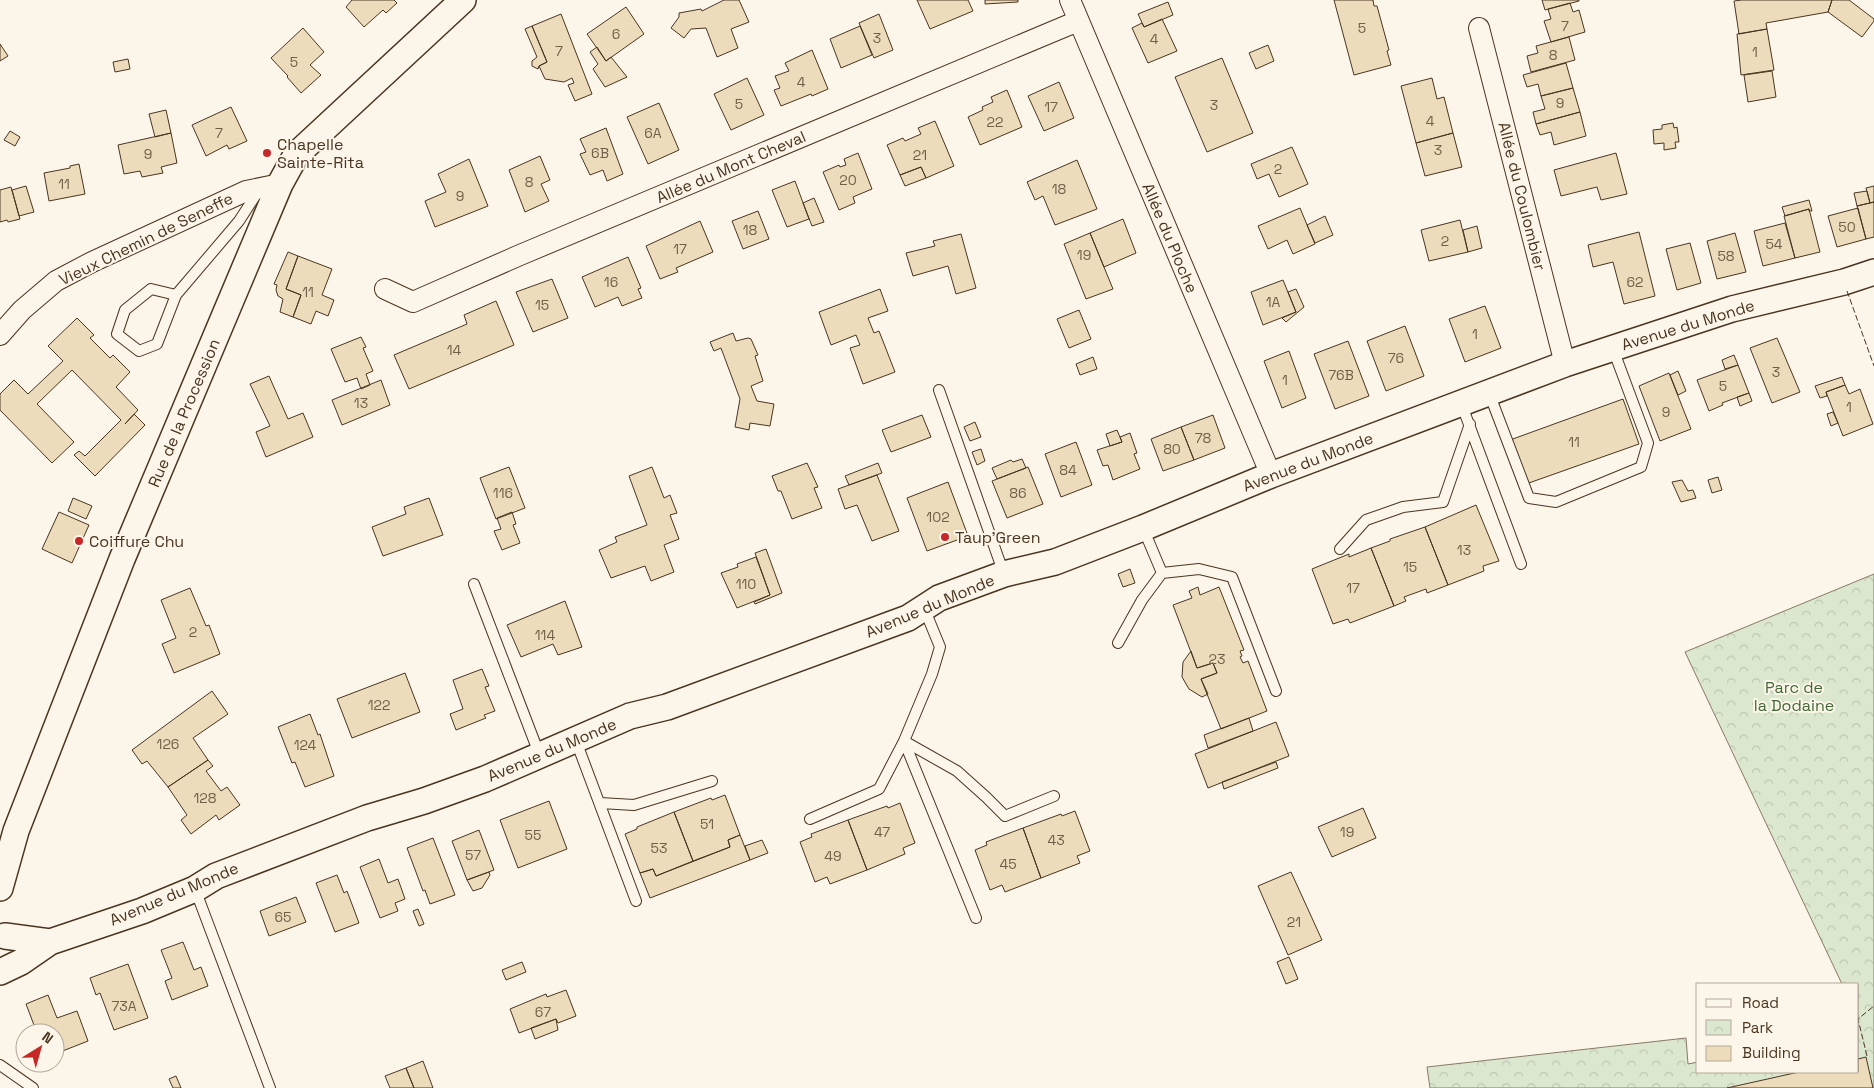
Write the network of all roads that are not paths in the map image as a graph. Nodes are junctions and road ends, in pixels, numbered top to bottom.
1 (463, 0) edge
2 (1070, 0) edge
3 (1078, 21) junction
4 (1479, 28) dead end
5 (271, 186) junction
6 (1874, 272) edge
7 (386, 289) dead end
8 (176, 295) junction
9 (0, 335) edge
10 (1613, 348) junction
11 (1565, 364) junction
12 (939, 390) dead end
13 (1489, 393) junction
14 (1465, 413) junction
15 (1271, 475) junction
16 (1143, 528) junction
17 (1340, 550) dead end
18 (1521, 564) dead end
19 (1162, 572) junction
20 (1004, 574) junction
21 (474, 584) dead end
22 (924, 608) junction
23 (1118, 643) dead end
24 (1276, 692) dead end
25 (575, 739) junction
26 (904, 741) junction
27 (540, 756) junction
28 (712, 781) dead end
29 (1054, 796) dead end
30 (600, 803) junction
31 (810, 819) dead end
32 (0, 888) edge
33 (195, 889) junction
34 (636, 901) dead end
35 (976, 918) dead end
36 (2, 933) edge
37 (50, 942) junction
38 (0, 971) edge
39 (0, 1065) edge
40 (33, 1088) edge
41 (270, 1088) edge

1 - 5 street, Rue de la Procession
2 - 3 street, Allée du Ploche
3 - 7 street, Allée du Mont Cheval
3 - 15 street, Allée du Ploche
4 - 11 street, Allée du Coulombier
5 - 8 lane
5 - 9 street, Vieux Chemin de Seneffe
5 - 32 street, Rue de la Procession
6 - 10 street, Avenue du Monde
8 - 8 lane
10 - 11 street, Avenue du Monde
10 - 13 lane
11 - 13 street, Avenue du Monde
12 - 20 lane
13 - 14 street, Avenue du Monde
14 - 15 street, Avenue du Monde
14 - 17 lane
14 - 18 lane
15 - 16 street, Avenue du Monde
16 - 19 lane
16 - 20 street, Avenue du Monde
19 - 23 lane
19 - 24 lane
20 - 22 street, Avenue du Monde
21 - 27 lane
22 - 25 street, Avenue du Monde
22 - 26 lane
25 - 27 street, Avenue du Monde
25 - 30 lane
26 - 29 lane
26 - 31 lane
26 - 35 lane
27 - 33 street, Avenue du Monde
28 - 30 lane
30 - 34 lane
33 - 37 street, Avenue du Monde
33 - 41 lane
36 - 37 street, Avenue du Monde
36 - 38 street
37 - 38 street, Avenue du Monde
39 - 40 lane

